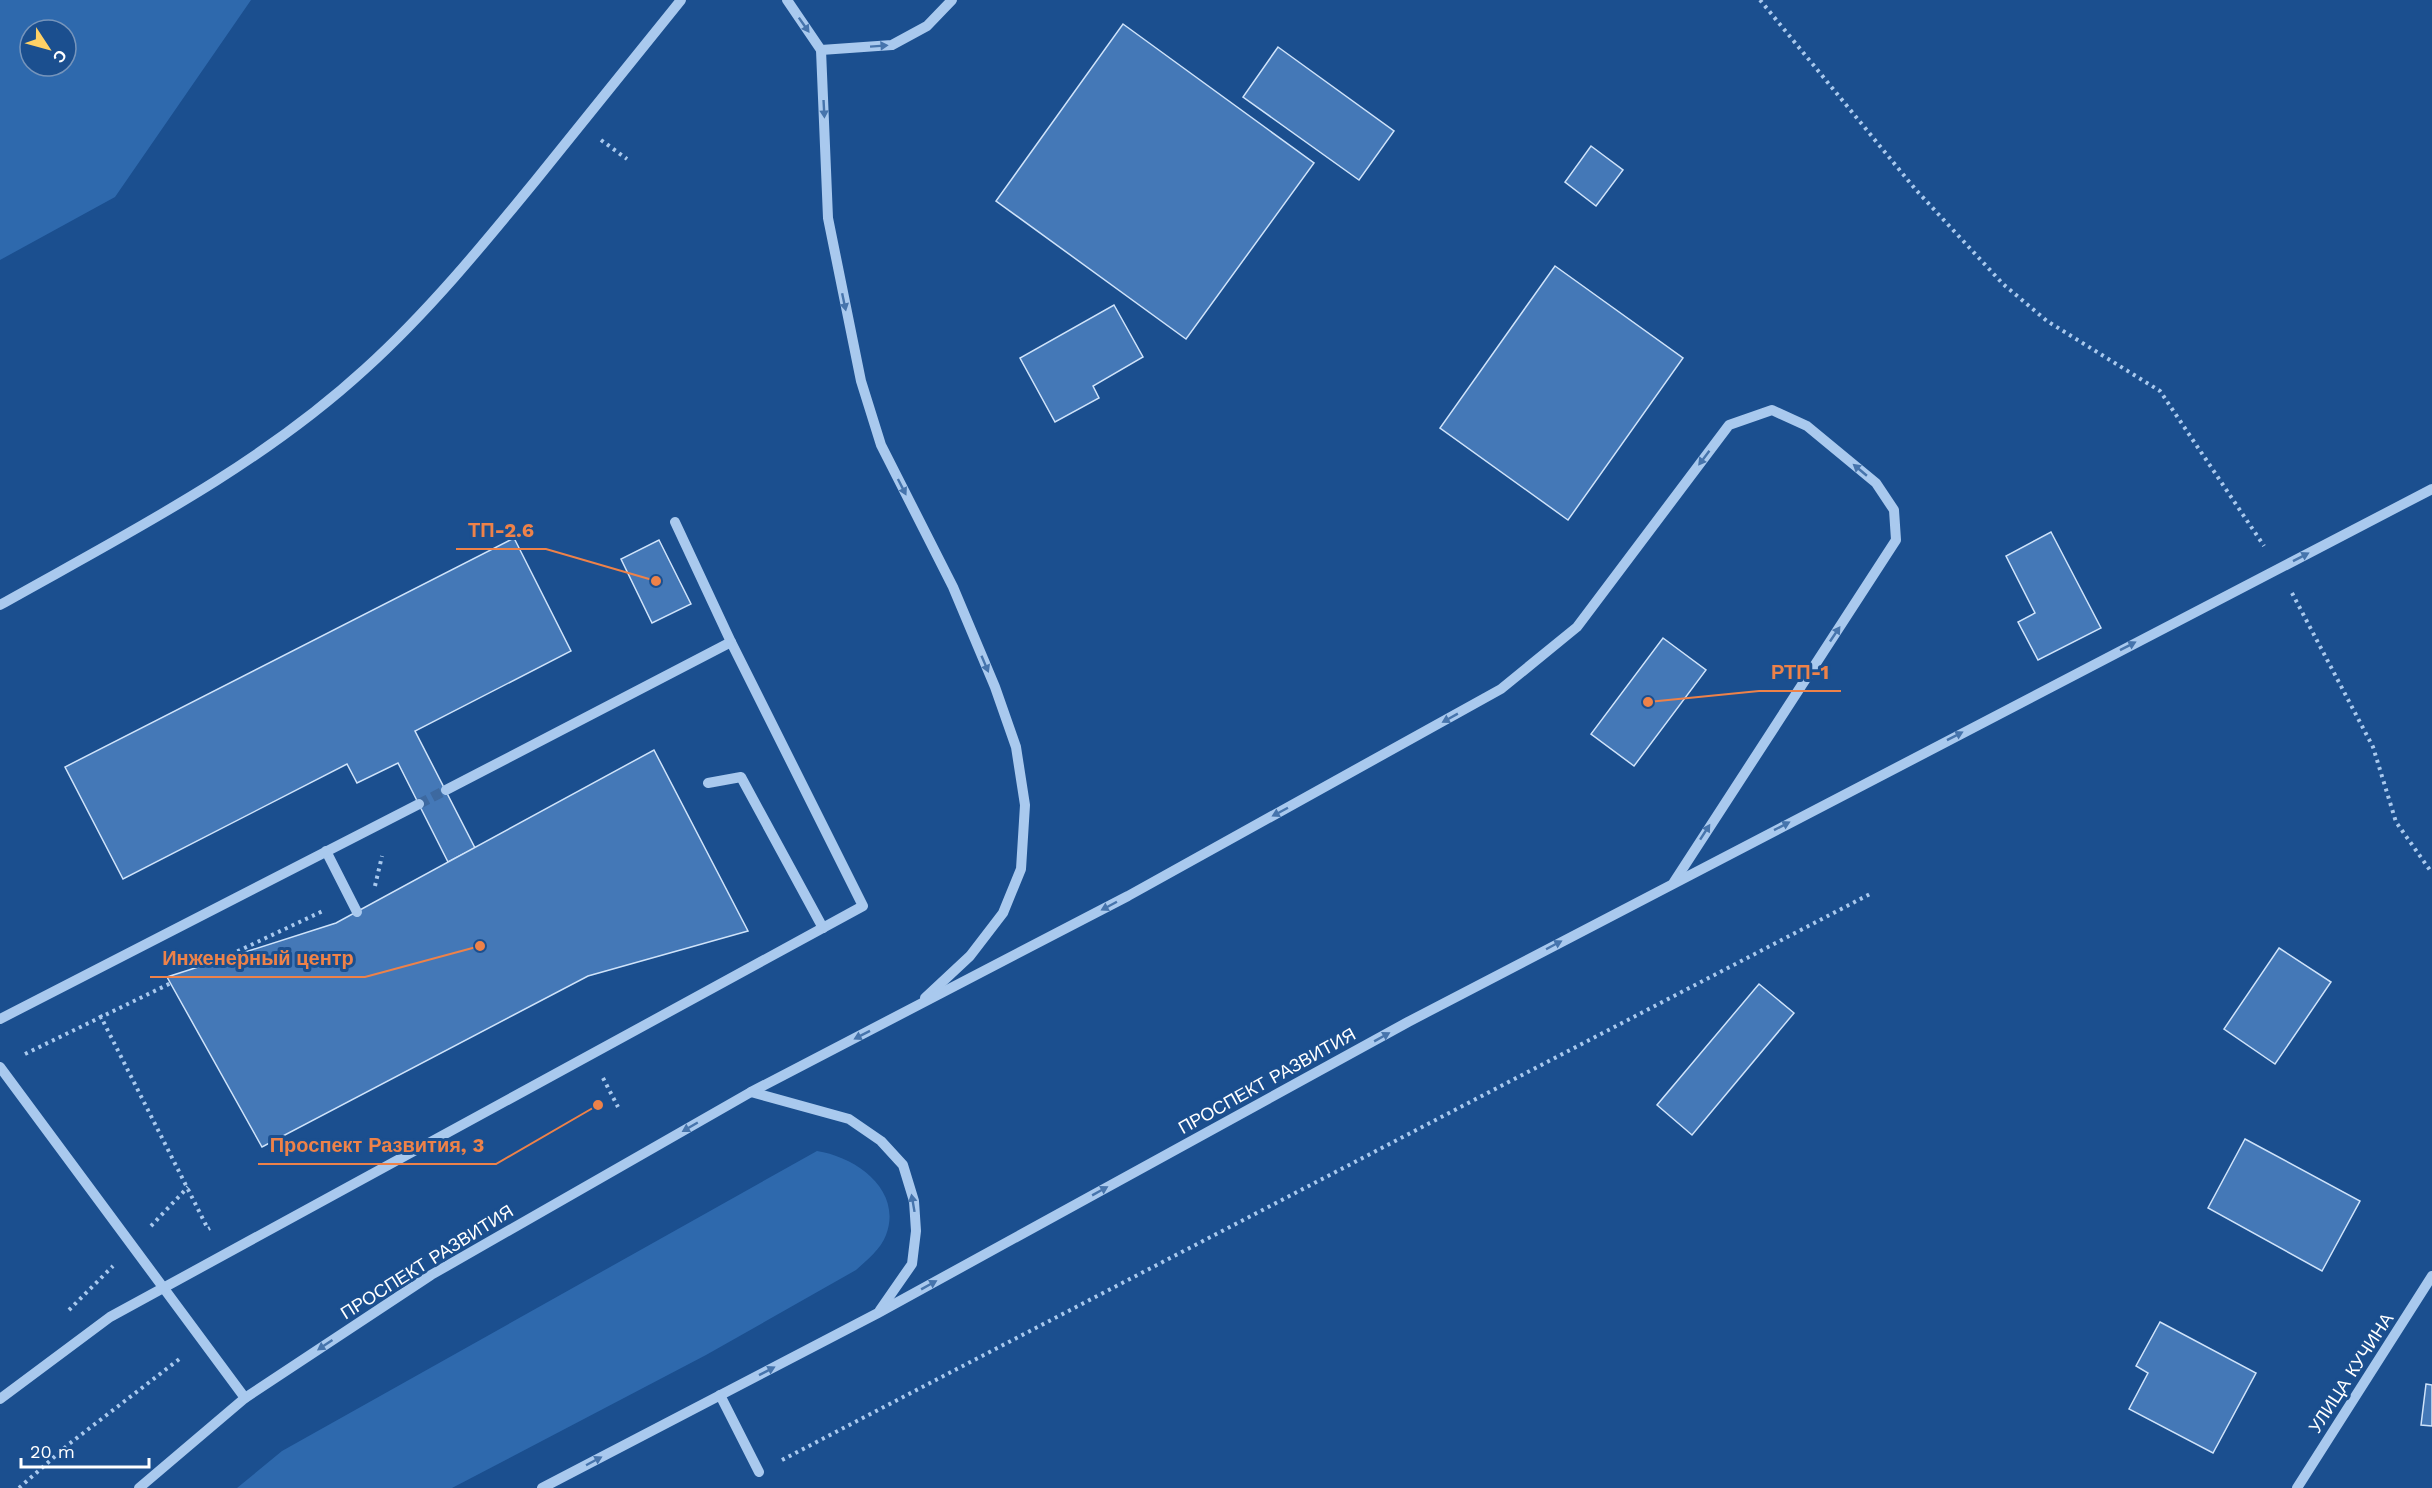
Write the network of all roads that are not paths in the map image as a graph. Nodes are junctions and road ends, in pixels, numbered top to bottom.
1 (681, 0) edge
2 (787, 0) edge
3 (952, 0) edge
4 (821, 50) junction
5 (2432, 489) edge
6 (675, 522) dead end
7 (0, 605) edge
8 (731, 642) junction
9 (708, 783) dead end
10 (446, 790) tunnel mouth
11 (419, 804) tunnel mouth
12 (326, 851) junction
13 (1674, 882) junction
14 (357, 912) dead end
15 (823, 928) junction
16 (914, 1008) junction
17 (0, 1020) edge
18 (0, 1066) edge
19 (751, 1092) junction
20 (2432, 1276) edge
21 (166, 1288) junction
22 (878, 1313) junction
23 (720, 1395) junction
24 (245, 1398) junction
25 (0, 1399) edge
26 (759, 1472) road end
27 (139, 1488) edge
28 (542, 1488) edge
29 (2297, 1488) edge

1 - 7 street
2 -> 4 street
4 -> 3 street
4 -> 16 street
13 -> 5 street, ПРОСПЕКТ РАЗВИТИЯ
6 - 8 street
8 - 10 street
8 - 15 street
9 - 15 street
11 - 12 street
12 - 14 street
12 - 17 street
13 -> 16 street, ПРОСПЕКТ РАЗВИТИЯ
22 -> 13 street, ПРОСПЕКТ РАЗВИТИЯ
15 - 21 street
16 -> 19 street, ПРОСПЕКТ РАЗВИТИЯ
18 - 21 street
22 -> 19 street, ПРОСПЕКТ РАЗВИТИЯ
19 -> 24 street, ПРОСПЕКТ РАЗВИТИЯ
20 - 29 street, УЛИЦА КУЧИНА
21 - 24 street
21 - 25 street
23 -> 22 street, ПРОСПЕКТ РАЗВИТИЯ
23 - 26 street
28 -> 23 street, ПРОСПЕКТ РАЗВИТИЯ
24 - 27 street, ПРОСПЕКТ РАЗВИТИЯ

